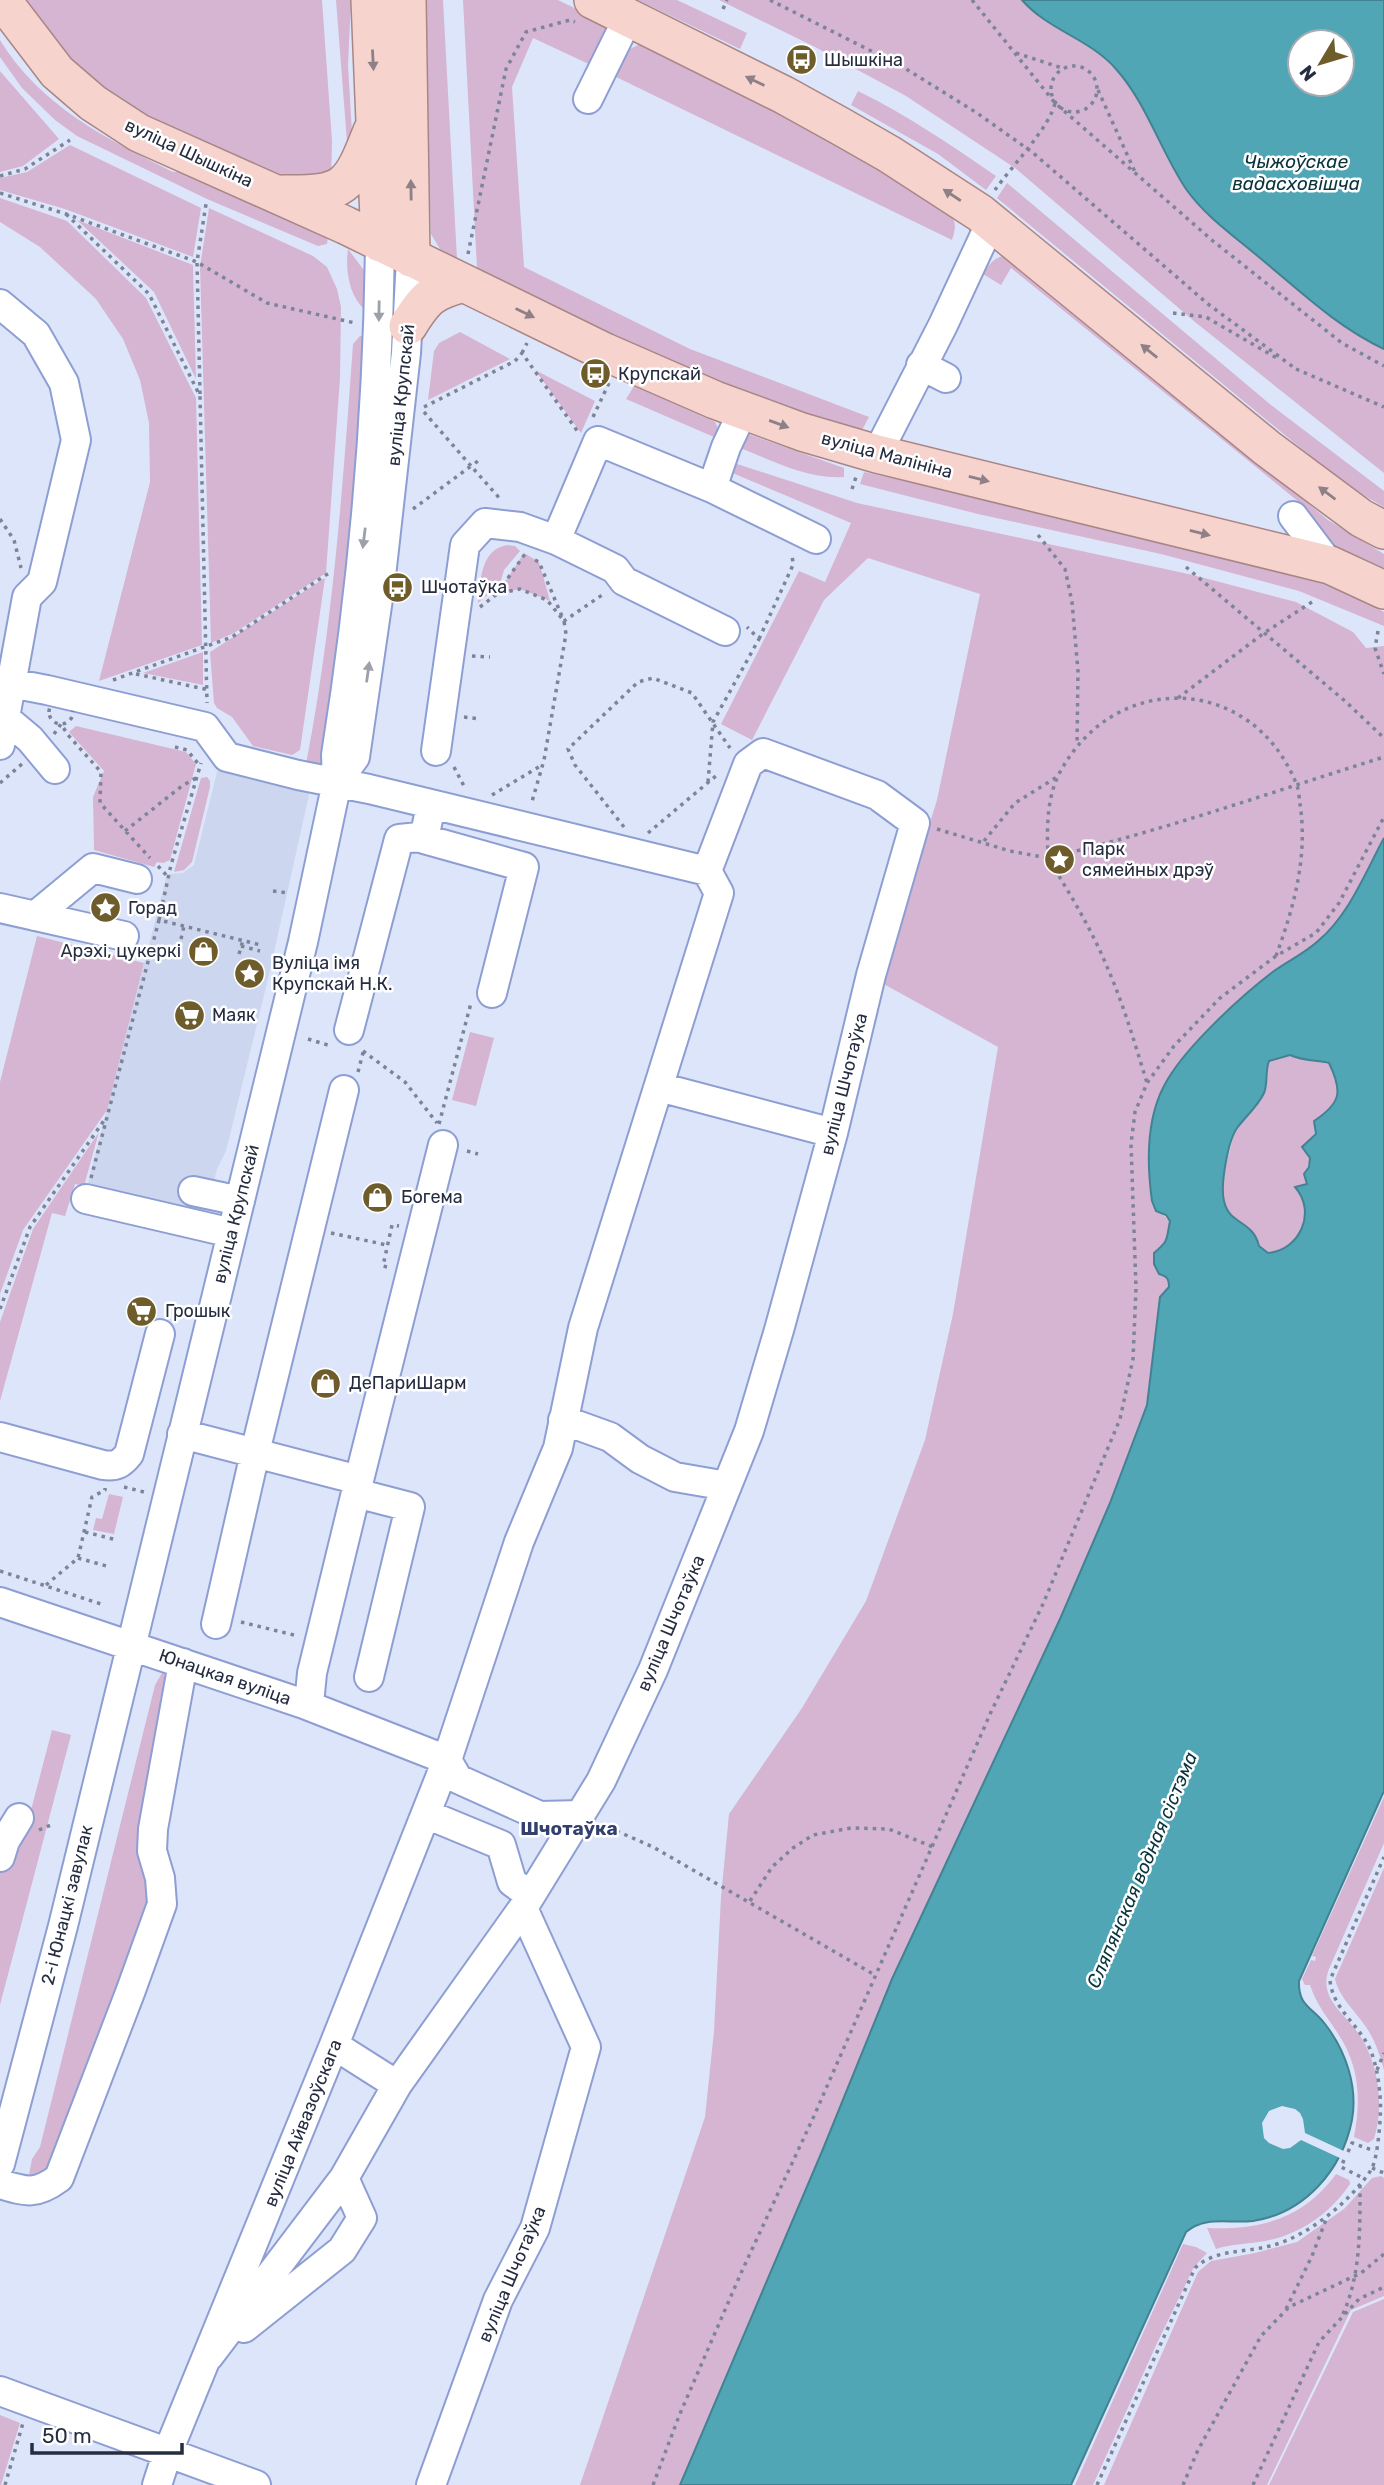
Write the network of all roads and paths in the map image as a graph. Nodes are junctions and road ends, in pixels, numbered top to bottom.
1 (2, 0) edge
2 (370, 0) edge
3 (407, 0) edge
4 (727, 0) edge
5 (770, 0) edge
6 (972, 0) edge
7 (723, 9) dead end
8 (585, 11) edge
9 (628, 18) junction
10 (806, 51) dead end
11 (1014, 52) junction
12 (802, 60) dead end
13 (1062, 68) junction
14 (1097, 88) junction
15 (587, 99) dead end
16 (1055, 103) junction
17 (376, 120) junction
18 (70, 140) dead end
19 (1026, 148) junction
20 (1008, 171) dead end
21 (1136, 174) junction
22 (0, 176) edge
23 (0, 193) edge
24 (279, 194) junction
25 (206, 204) dead end
26 (66, 214) junction
27 (991, 222) junction
28 (396, 250) junction
29 (197, 262) junction
30 (465, 273) junction
31 (0, 304) edge
32 (1173, 313) dead end
33 (350, 323) dead end
34 (408, 326) junction
35 (920, 365) junction
36 (1384, 366) edge
37 (1296, 369) junction
38 (946, 378) dead end
39 (603, 393) dead end
40 (200, 396) junction
41 (1384, 407) edge
42 (743, 411) junction
43 (588, 428) dead end
44 (583, 440) dead end
45 (877, 454) junction
46 (481, 459) dead end
47 (471, 466) junction
48 (712, 488) junction
49 (505, 505) dead end
50 (409, 513) dead end
51 (1293, 516) dead end
52 (0, 519) edge
53 (1384, 530) edge
54 (1038, 535) dead end
55 (555, 540) junction
56 (804, 544) joint
57 (1331, 565) junction
58 (1186, 567) dead end
59 (615, 569) junction
60 (329, 573) dead end
61 (1384, 590) edge
62 (497, 594) junction
63 (27, 597) junction
64 (475, 601) dead end
65 (1312, 602) dead end
66 (564, 621) junction
67 (730, 626) joint
68 (1378, 631) dead end
69 (1264, 633) junction
70 (759, 639) junction
71 (206, 648) junction
72 (467, 656) dead end
73 (490, 657) dead end
74 (133, 673) junction
75 (1384, 674) edge
76 (112, 681) dead end
77 (6, 683) edge
78 (209, 690) junction
79 (1177, 699) junction
80 (458, 716) dead end
81 (480, 719) dead end
82 (68, 721) dead end
83 (713, 722) junction
84 (61, 723) dead end
85 (81, 724) dead end
86 (205, 727) junction
87 (3, 732) edge
88 (1384, 738) edge
89 (1077, 745) junction
90 (174, 747) dead end
91 (732, 750) dead end
92 (443, 756) joint
93 (1384, 757) edge
94 (543, 764) junction
95 (200, 766) junction
96 (55, 769) dead end
97 (718, 774) dead end
98 (198, 777) junction
99 (1057, 777) junction
100 (337, 782) junction
101 (708, 782) junction
102 (1297, 784) junction
103 (470, 797) dead end
104 (484, 800) dead end
105 (431, 805) junction
106 (522, 808) dead end
107 (1384, 817) edge
108 (915, 823) junction
109 (617, 829) dead end
110 (125, 831) junction
111 (644, 837) dead end
112 (424, 839) junction
113 (983, 842) junction
114 (1048, 858) junction
115 (146, 866) junction
116 (707, 871) junction
117 (168, 877) junction
118 (0, 908) edge
119 (35, 916) junction
120 (159, 919) junction
121 (184, 926) junction
122 (124, 936) dead end
123 (181, 939) dead end
124 (243, 940) junction
125 (261, 945) dead end
126 (241, 946) junction
127 (260, 951) dead end
128 (239, 954) dead end
129 (1276, 956) junction
130 (483, 992) joint
131 (358, 1034) joint
132 (308, 1039) dead end
133 (323, 1045) dead end
134 (1147, 1083) junction
135 (659, 1087) junction
136 (344, 1090) dead end
137 (108, 1114) junction
138 (832, 1133) junction
139 (439, 1134) junction
140 (193, 1191) dead end
141 (86, 1199) joint
142 (240, 1201) junction
143 (402, 1227) dead end
144 (232, 1233) junction
145 (394, 1269) dead end
146 (0, 1309) edge
147 (160, 1334) dead end
148 (564, 1420) junction
149 (182, 1434) junction
150 (0, 1437) edge
151 (255, 1453) junction
152 (107, 1482) dead end
153 (727, 1486) junction
154 (357, 1487) junction
155 (85, 1532) junction
156 (117, 1540) dead end
157 (78, 1558) junction
158 (110, 1567) dead end
159 (0, 1571) edge
160 (46, 1585) junction
161 (0, 1602) edge
162 (101, 1604) dead end
163 (216, 1624) dead end
164 (131, 1646) junction
165 (183, 1663) junction
166 (369, 1677) dead end
167 (304, 1704) junction
168 (447, 1760) junction
169 (426, 1814) junction
170 (580, 1815) junction
171 (19, 1818) dead end
172 (933, 1847) junction
173 (0, 1857) edge
174 (1384, 1857) edge
175 (527, 1901) junction
176 (750, 1901) junction
177 (875, 1975) junction
178 (334, 2045) junction
179 (1384, 2053) edge
180 (1376, 2072) junction
181 (397, 2085) junction
182 (1375, 2151) junction
183 (1348, 2152) dead end
184 (1344, 2160) dead end
185 (0, 2164) edge
186 (1373, 2168) junction
187 (1384, 2174) edge
188 (344, 2178) junction
189 (1362, 2180) junction
190 (0, 2184) edge
191 (1327, 2217) junction
192 (1384, 2255) edge
193 (1354, 2276) junction
194 (1384, 2287) edge
195 (1285, 2311) junction
196 (1342, 2315) junction
197 (209, 2356) junction
198 (0, 2391) edge
199 (24, 2421) dead end
200 (167, 2454) junction
201 (5, 2485) edge
202 (158, 2485) edge
203 (256, 2485) edge
204 (431, 2485) edge
205 (653, 2485) edge
206 (1097, 2485) edge
207 (1183, 2485) edge
208 (1253, 2485) edge

1 - 24 main road, вуліца Шышкіна
2 -> 17 main road, вуліца Крупскай
28 -> 3 main road, вуліца Крупскай
4 - 7 path
5 - 19 path
6 - 11 path
8 - 9 main road
8 - 30 path
9 - 15 street
27 -> 9 main road
10 - 12 path
11 - 13 path
11 - 16 path
13 - 14 path
13 - 16 path
14 - 16 path
14 - 21 path
16 - 19 path
16 - 21 path
17 - 24 main road
17 - 28 main road, вуліца Крупскай
18 - 22 path
19 - 20 path
19 - 37 path
21 - 36 path
23 - 26 path
24 - 28 main road, вуліца Шышкіна
25 - 29 path
26 - 29 path
26 - 40 path
27 - 35 street
53 -> 27 main road
28 - 30 main road, вуліца Малініна
28 - 34 street, вуліца Крупскай
28 -> 100 street, вуліца Крупскай
29 - 33 path
29 - 40 path
30 - 34 main road
30 -> 42 main road, вуліца Малініна
31 - 63 street
32 - 37 path
100 -> 34 street, вуліца Крупскай
35 - 38 street
35 - 45 street
37 - 41 path
39 - 43 path
40 - 71 path
42 -> 45 main road, вуліца Малініна
42 - 48 street
44 - 47 path
45 -> 57 main road, вуліца Малініна
46 - 47 path
47 - 49 path
47 - 50 path
48 - 55 street
48 - 56 street
51 - 57 street
52 - 63 path
54 - 89 path
55 - 59 street
55 - 92 street
56 - 70 path
57 - 61 main road, вуліца Малініна
58 - 69 path
59 - 66 path
59 - 67 street
60 - 71 path
62 - 64 path
62 - 66 path
62 - 66 path
63 - 77 street
65 - 69 path
66 - 94 path
67 - 70 path
68 - 75 path
69 - 79 path
69 - 88 path
70 - 83 path
71 - 74 path
71 - 78 path
72 - 73 path
74 - 76 path
74 - 78 path
77 - 86 street
77 - 87 street
78 - 86 path
79 - 89 path
79 - 102 path
80 - 81 path
82 - 85 path
83 - 91 path
83 - 101 path
83 - 109 path
84 - 110 path
86 - 95 path
86 - 100 street
87 - 96 street
89 - 99 path
90 - 95 path
92 - 103 path
93 - 102 path
94 - 104 path
94 - 106 path
95 - 98 path
97 - 101 path
98 - 110 path
98 - 117 path
99 - 113 path
99 - 114 path
100 - 105 street
100 - 142 street, вуліца Крупскай
101 - 111 path
102 - 114 path
102 - 129 path
105 - 112 street
105 - 116 street
107 - 129 path
108 - 113 path
108 - 116 street
108 - 138 street, вуліца Шчотаўка
110 - 115 path
112 - 130 street
112 - 131 street
113 - 114 path
114 - 134 path
115 - 117 path
115 - 119 street
116 - 135 street
117 - 120 path
118 - 119 street
119 - 122 street
120 - 121 path
120 - 137 path
121 - 123 path
121 - 124 path
124 - 125 path
124 - 126 path
126 - 127 path
126 - 128 path
129 - 134 path
130 - 139 path
131 - 139 path
132 - 133 path
134 - 172 path
135 - 138 street
135 - 148 street
136 - 151 street
137 - 141 path
137 - 146 path
138 - 153 street, вуліца Шчотаўка
139 - 154 street
140 - 142 street
141 - 144 street
142 - 144 street, вуліца Крупскай
143 - 145 path
144 - 149 street, вуліца Крупскай
147 - 150 street
148 - 153 street
148 - 168 street
149 - 151 street
149 - 164 street, вуліца Крупскай
151 - 154 street
151 - 163 street
152 - 155 path
153 - 170 street, вуліца Шчотаўка
154 - 166 street
154 - 167 street
155 - 156 path
155 - 157 path
157 - 158 path
157 - 160 path
159 - 160 path
160 - 162 path
161 - 164 street, Юнацкая вуліца
164 - 165 street, Юнацкая вуліца
164 - 185 street, 2-і Юнацкі завулак
165 - 167 street, Юнацкая вуліца
165 - 190 street
167 - 168 street, Юнацкая вуліца
168 - 169 street, вуліца Айвазоўскага
168 - 170 street
169 - 175 street
169 - 178 street, вуліца Айвазоўскага
170 - 175 street, вуліца Шчотаўка
170 - 176 path
171 - 173 street
172 - 176 path
172 - 177 path
174 - 180 path
175 - 181 street
175 - 204 street, вуліца Шчотаўка
176 - 177 path
177 - 205 path
178 - 181 street
178 - 197 street, вуліца Айвазоўскага
179 - 180 path
180 - 182 path
181 - 188 street
182 - 183 path
182 - 186 path
184 - 189 path
186 - 187 path
186 - 189 path
188 - 197 street
188 - 197 street
189 - 191 path
189 - 193 path
191 - 195 path
191 - 206 path
192 - 193 path
193 - 195 path
193 - 196 path
194 - 196 path
195 - 207 path
196 - 208 path
197 - 200 street, вуліца Айвазоўскага
198 - 200 street
199 - 201 path
200 - 202 street, вуліца Айвазоўскага
200 - 203 street

